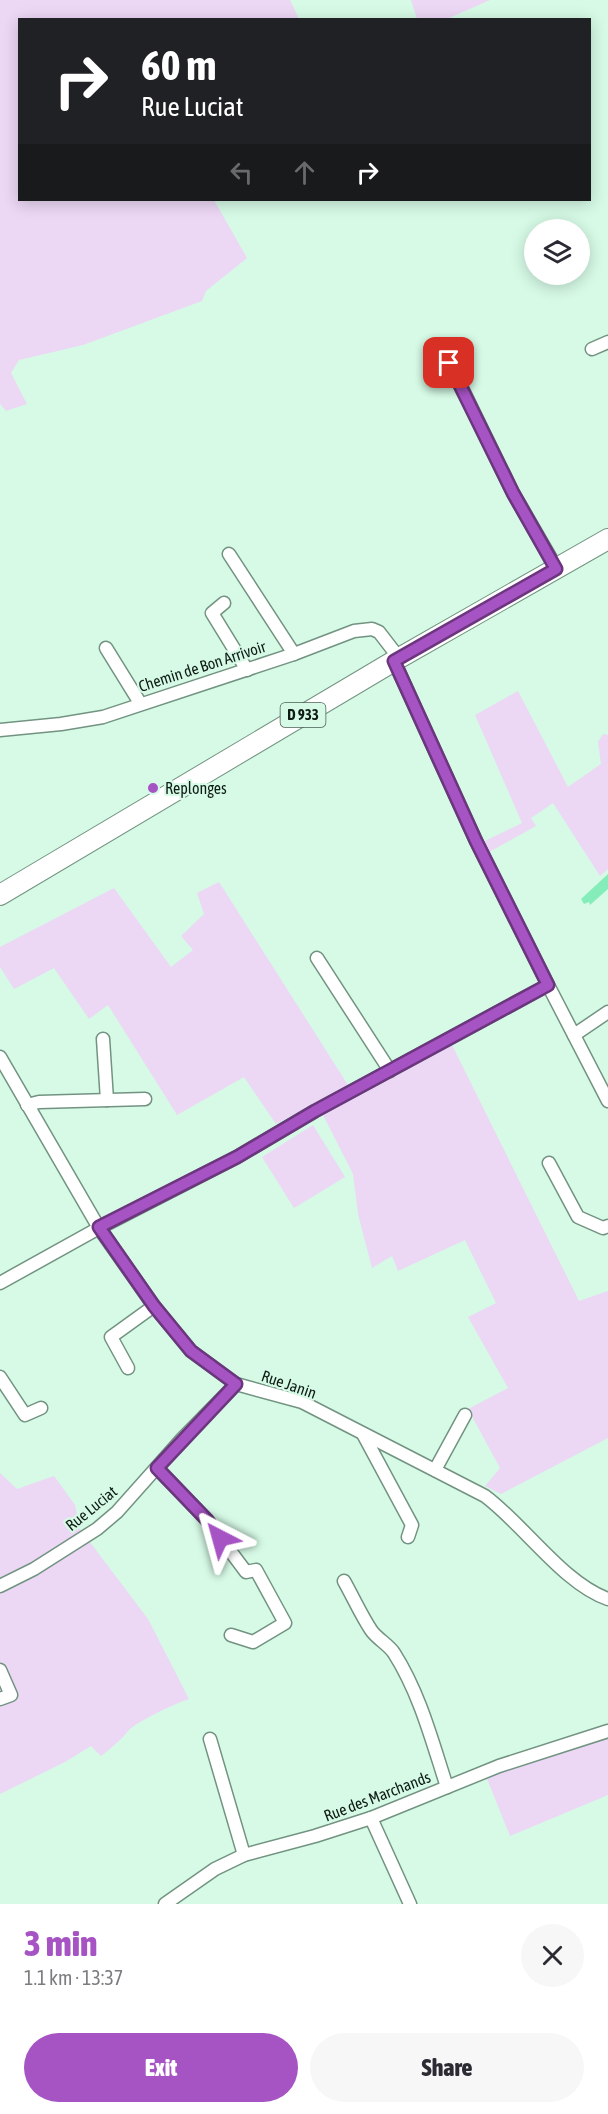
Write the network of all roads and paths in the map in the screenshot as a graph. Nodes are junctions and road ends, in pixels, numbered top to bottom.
1 (608, 342) edge
2 (442, 347) dead end
3 (592, 349) dead end
4 (608, 539) edge
5 (230, 554) dead end
6 (556, 569) junction
7 (224, 603) dead end
8 (106, 648) dead end
9 (294, 654) junction
10 (397, 659) junction
11 (247, 670) junction
12 (140, 704) junction
13 (0, 730) edge
14 (0, 895) edge
15 (317, 958) dead end
16 (548, 985) junction
17 (608, 1012) edge
18 (574, 1035) junction
19 (103, 1039) dead end
20 (0, 1057) edge
21 (390, 1071) junction
22 (145, 1099) dead end
23 (107, 1100) junction
24 (608, 1101) edge
25 (27, 1105) junction
26 (549, 1163) dead end
27 (608, 1226) edge
28 (99, 1227) junction
29 (0, 1283) edge
30 (154, 1306) junction
31 (128, 1368) dead end
32 (0, 1377) edge
33 (236, 1384) junction
34 (41, 1408) dead end
35 (465, 1415) dead end
36 (363, 1433) junction
37 (157, 1468) junction
38 (435, 1470) junction
39 (408, 1537) dead end
40 (344, 1581) dead end
41 (0, 1586) edge
42 (608, 1599) edge
43 (231, 1635) dead end
44 (0, 1670) edge
45 (0, 1699) edge
46 (608, 1731) edge
47 (210, 1739) dead end
48 (447, 1787) junction
49 (371, 1818) junction
50 (244, 1855) junction
51 (165, 1904) edge
52 (410, 1904) edge

1 - 3 street
2 - 6 street
4 - 6 main road, D 933
5 - 9 street
6 - 10 main road, D 933
7 - 11 street
8 - 12 street
9 - 10 street, Chemin de Bon Arrivoir
9 - 11 street, Chemin de Bon Arrivoir
10 - 14 main road, D 933
10 - 16 street
11 - 12 street, Chemin de Bon Arrivoir
12 - 13 street, Chemin de Bon Arrivoir
15 - 21 street
16 - 18 street
16 - 21 street
17 - 18 street
18 - 24 street
19 - 23 street
20 - 25 street, Rue Janin
21 - 28 street
22 - 23 street
23 - 25 street
25 - 28 street, Rue Janin
26 - 27 street
28 - 29 street
28 - 30 street, Rue Janin
30 - 31 street
30 - 33 street, Rue Janin
32 - 34 street
33 - 36 street, Rue Janin
33 - 37 street, Rue Luciat
35 - 38 street
36 - 38 street, Rue Janin
36 - 39 street
37 - 41 street, Rue Luciat
37 - 43 street
38 - 42 street, Rue Janin
40 - 48 street
44 - 45 street
46 - 48 street, Rue des Marchands
47 - 50 street
48 - 49 street, Rue des Marchands
49 - 50 street, Rue des Marchands
49 - 52 street
50 - 51 street, Rue des Marchands

